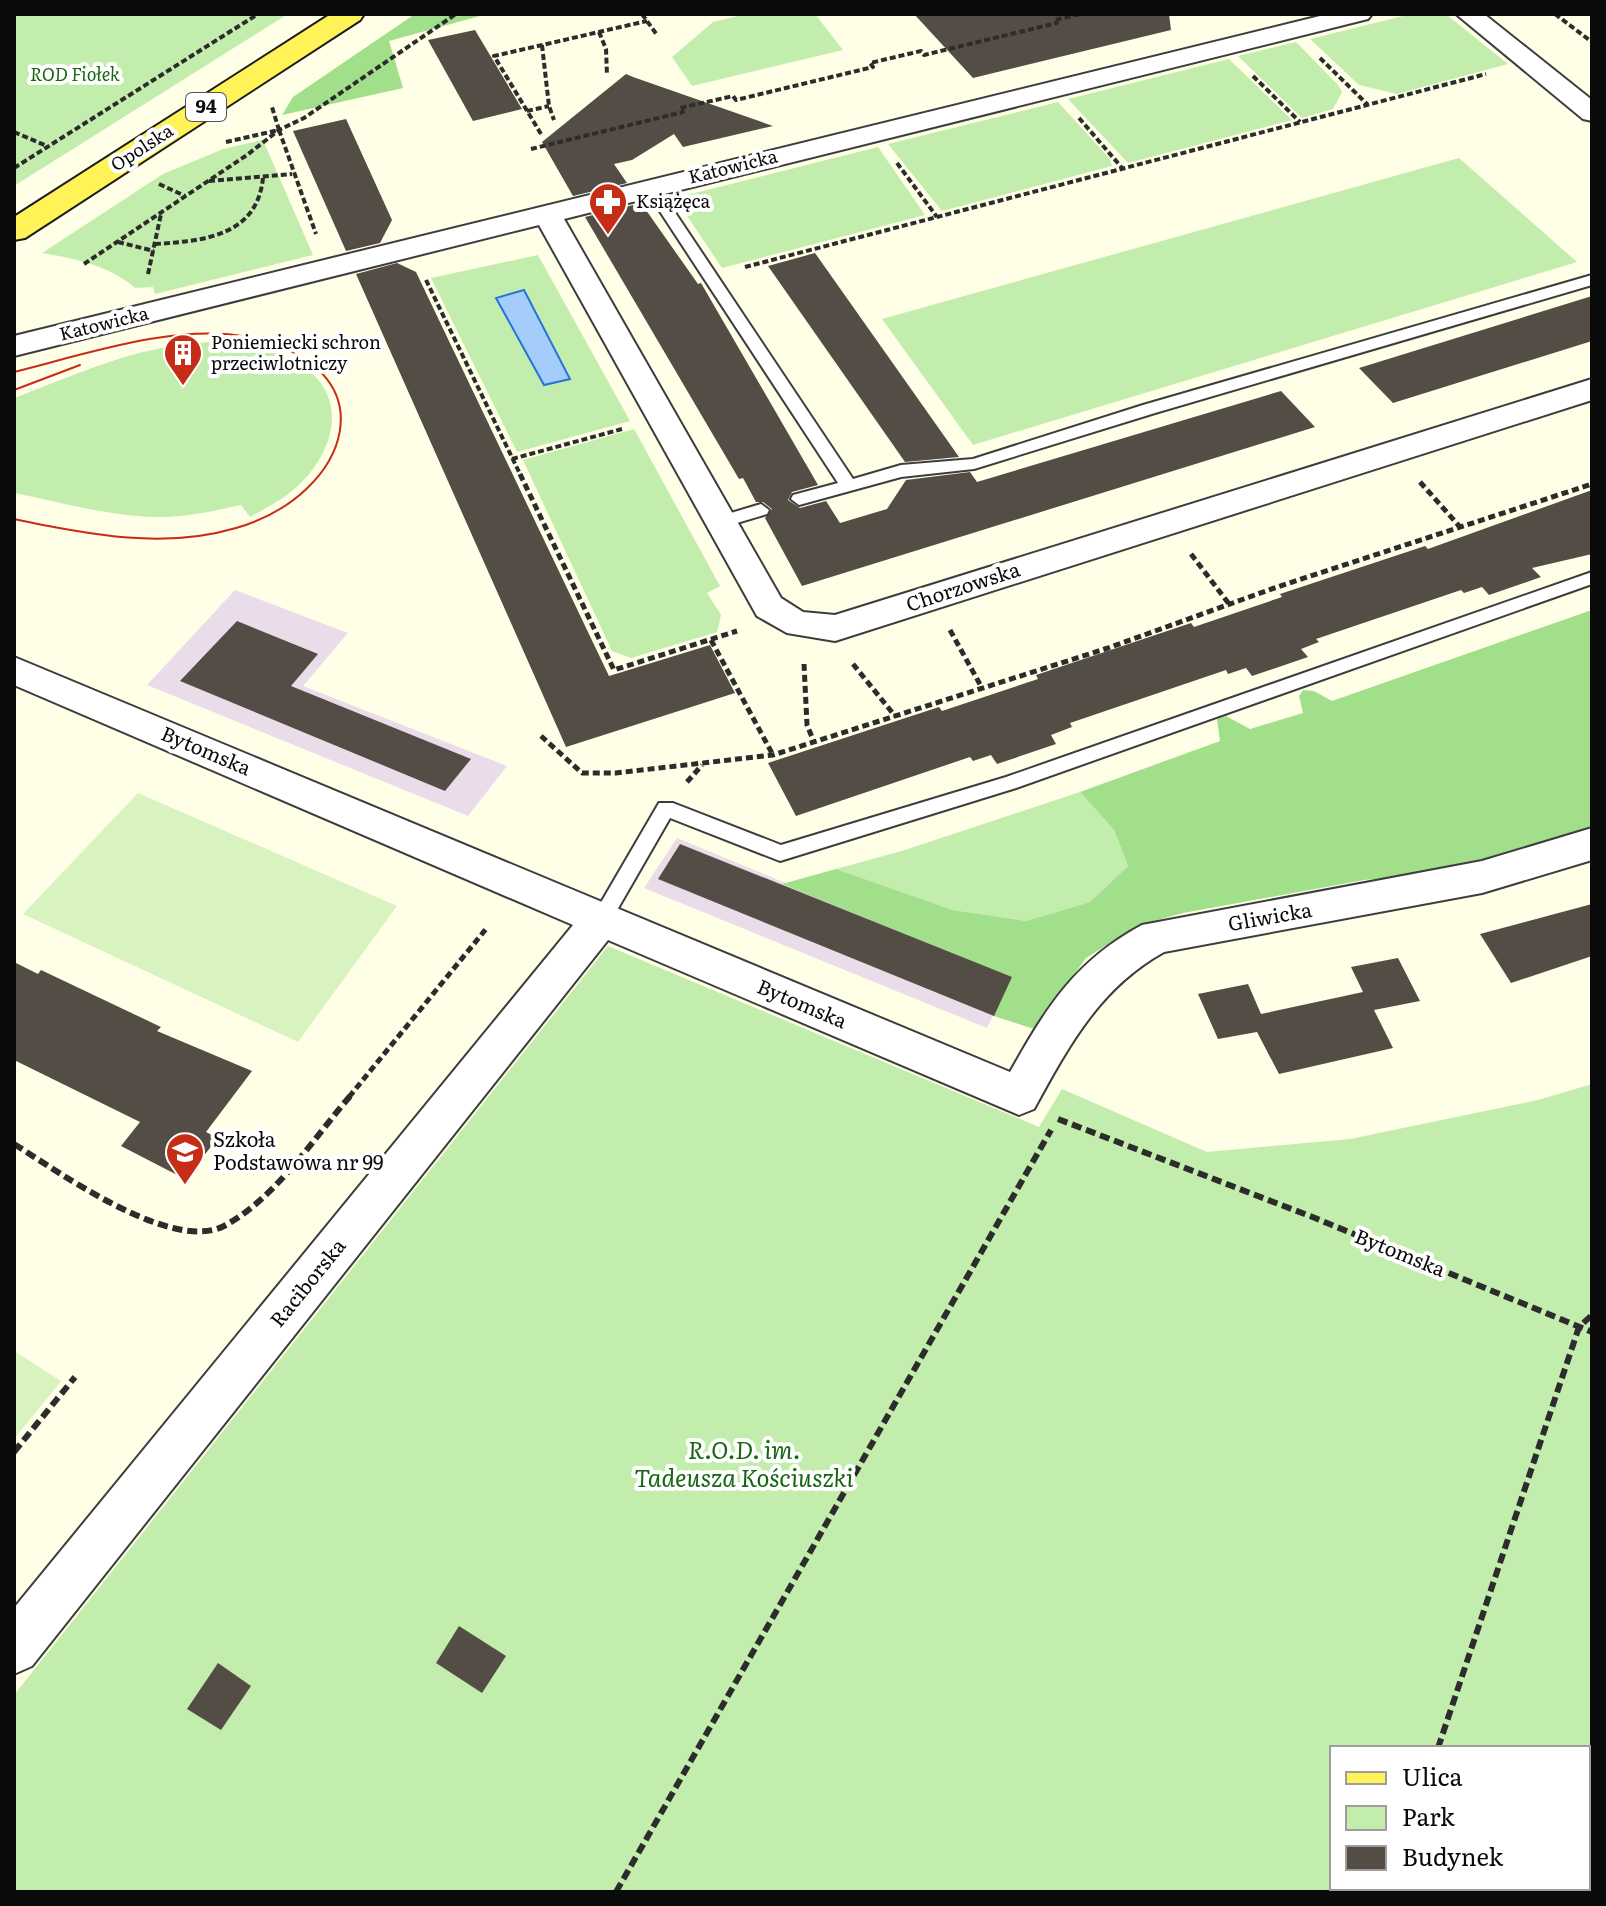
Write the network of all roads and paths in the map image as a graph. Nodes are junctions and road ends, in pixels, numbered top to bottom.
1 (258, 14) edge
2 (350, 14) edge
3 (456, 14) edge
4 (642, 14) edge
5 (1080, 14) edge
6 (1359, 14) edge
7 (1469, 14) edge
8 (1555, 14) edge
9 (647, 21) junction
10 (1305, 30) edge
11 (599, 32) junction
12 (657, 35) dead end
13 (1592, 42) edge
14 (542, 45) junction
15 (1494, 72) dead end
16 (1251, 74) dead end
17 (607, 75) dead end
18 (1368, 105) junction
19 (549, 106) junction
20 (1071, 109) dead end
21 (527, 111) junction
22 (1592, 113) edge
23 (554, 120) dead end
24 (1301, 122) junction
25 (279, 130) junction
26 (14, 132) edge
27 (541, 134) dead end
28 (48, 147) junction
29 (531, 149) dead end
30 (890, 154) dead end
31 (14, 168) edge
32 (1123, 169) junction
33 (292, 174) junction
34 (263, 178) junction
35 (208, 181) junction
36 (158, 183) dead end
37 (651, 187) junction
38 (185, 196) junction
39 (546, 212) junction
40 (161, 213) junction
41 (937, 217) junction
42 (14, 231) edge
43 (118, 242) junction
44 (320, 242) dead end
45 (155, 244) junction
46 (409, 248) junction
47 (154, 251) junction
48 (84, 264) dead end
49 (711, 276) junction
50 (1592, 280) edge
51 (147, 313) junction
52 (14, 346) edge
53 (1592, 389) edge
54 (662, 418) junction
55 (512, 459) junction
56 (1419, 482) dead end
57 (847, 483) junction
58 (1592, 484) edge
59 (799, 499) dead end
60 (761, 510) dead end
61 (720, 522) junction
62 (1460, 527) junction
63 (1184, 544) dead end
64 (1592, 578) edge
65 (1229, 604) junction
66 (945, 621) dead end
67 (750, 627) dead end
68 (710, 639) junction
69 (846, 656) dead end
70 (804, 658) dead end
71 (14, 670) edge
72 (982, 688) junction
73 (895, 716) junction
74 (541, 736) dead end
75 (814, 742) junction
76 (773, 755) junction
77 (1592, 844) edge
78 (602, 918) junction
79 (486, 929) dead end
80 (1019, 1096) junction
81 (1057, 1119) junction
82 (14, 1144) edge
83 (1592, 1315) edge
84 (1579, 1327) junction
85 (1592, 1332) edge
86 (75, 1377) dead end
87 (14, 1452) edge
88 (14, 1648) edge
89 (1439, 1746) edge
90 (616, 1892) edge

1 - 28 path
2 - 42 main road, Opolska / 94
3 - 25 path
4 - 9 path
5 - 29 path
6 - 10 street, Katowicka
7 - 22 street
8 - 13 path
9 - 11 path
9 - 12 path
10 - 18 path
10 - 37 street, Katowicka
11 - 14 path
11 - 17 path
14 - 19 path
14 - 21 path
15 - 18 path
16 - 24 path
18 - 24 path
19 - 21 path
19 - 23 path
20 - 32 path
21 - 27 path
24 - 32 path
25 - 33 path
25 - 35 path
26 - 28 path
28 - 31 path
30 - 41 path
32 - 41 path
33 - 34 path
33 - 44 path
34 - 35 path
34 - 45 path
35 - 38 path
36 - 38 path
37 - 39 street, Katowicka
37 - 49 lane
38 - 40 path
39 - 46 street, Katowicka
39 - 54 street, Chorzowska
40 - 43 path
40 - 45 path
41 - 49 path
43 - 47 path
43 - 48 path
45 - 47 path
46 - 51 street, Katowicka
46 - 55 path
47 - 51 path
49 - 57 lane
50 - 57 lane
51 - 52 street, Katowicka
53 - 61 street, Chorzowska
54 - 55 path
54 - 61 street, Chorzowska
55 - 68 path
56 - 62 path
57 - 59 lane
58 - 62 path
60 - 61 lane
62 - 65 path
63 - 65 path
64 - 78 lane
65 - 72 path
66 - 72 path
67 - 68 path
68 - 76 path
69 - 73 path
70 - 75 path
71 - 78 street, Bytomska
72 - 73 path
73 - 75 path
74 - 76 path
75 - 76 path
77 - 80 street, Gliwicka
78 - 80 street, Bytomska
78 - 88 street, Raciborska
79 - 82 path
80 - 81 path, Bytomska
81 - 84 path, Bytomska
81 - 90 path
83 - 84 path
84 - 85 path, Bytomska
84 - 89 path
86 - 87 path

